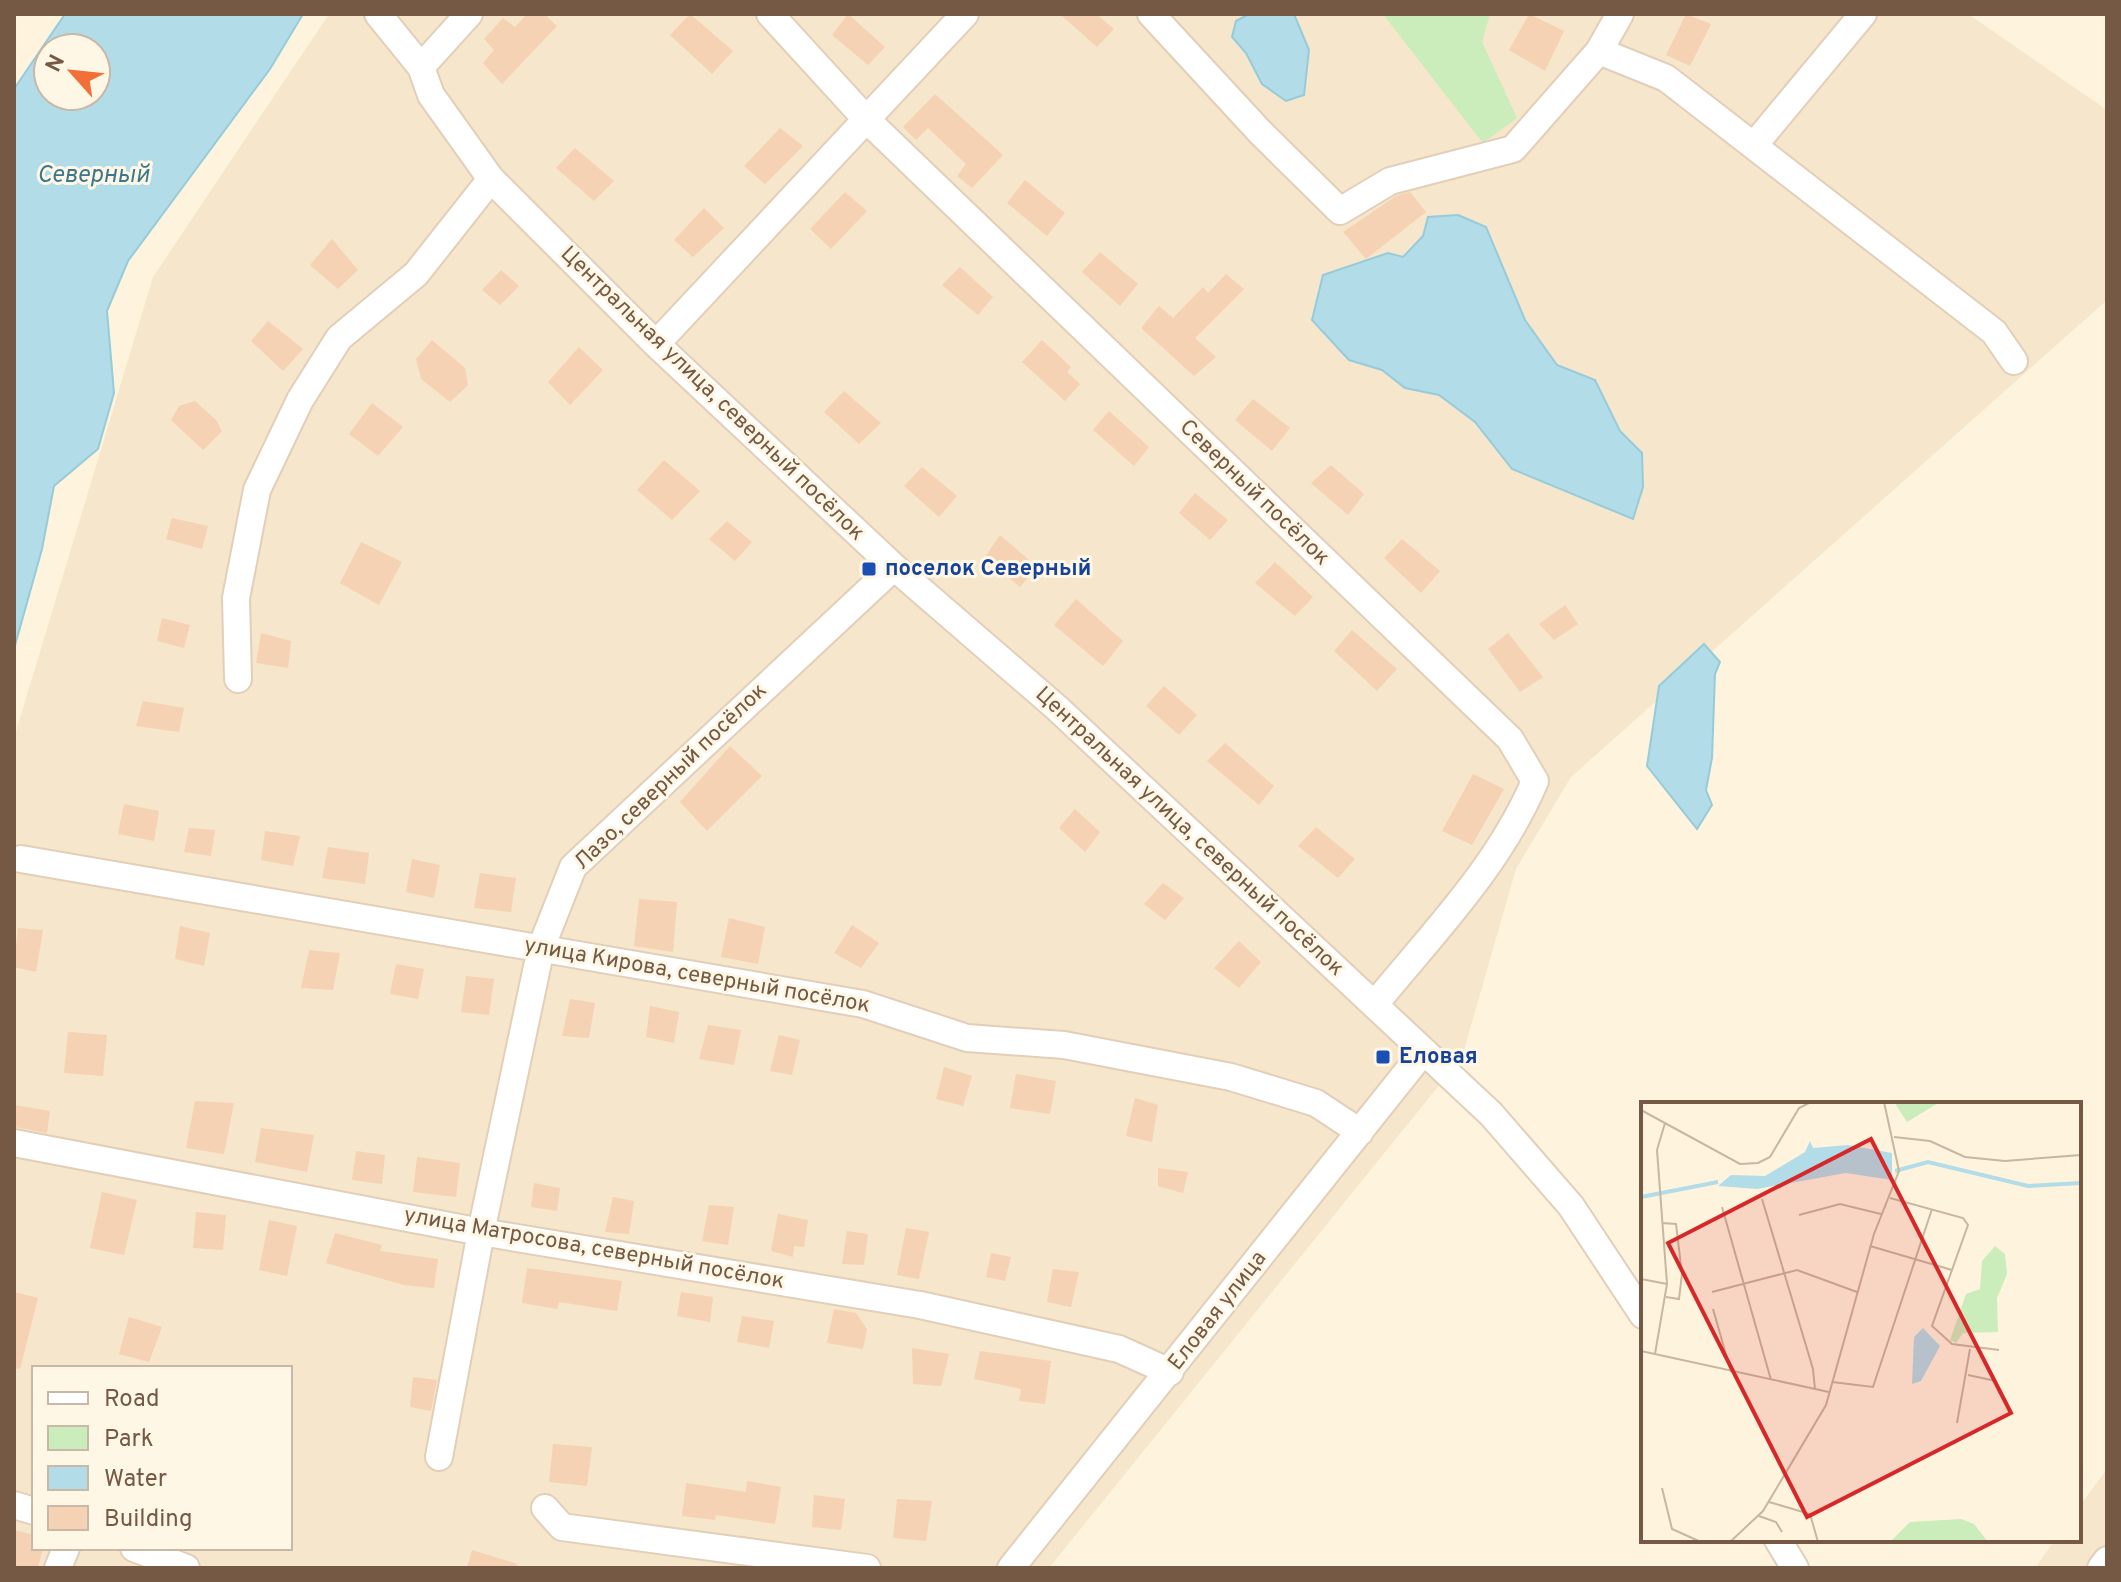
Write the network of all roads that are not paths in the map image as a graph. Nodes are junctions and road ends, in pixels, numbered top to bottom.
1 (378, 14) edge
2 (469, 14) edge
3 (770, 14) edge
4 (965, 14) edge
5 (1151, 14) edge
6 (1620, 14) edge
7 (1863, 14) edge
8 (1599, 51) junction
9 (421, 67) junction
10 (866, 119) junction
11 (1755, 144) junction
12 (491, 179) junction
13 (656, 344) junction
14 (2014, 361) dead end
15 (894, 567) junction
16 (238, 679) dead end
17 (21, 859) dead end
18 (541, 948) junction
19 (1375, 1004) junction
20 (1423, 1052) junction
21 (1360, 1132) junction
22 (14, 1143) edge
23 (481, 1232) junction
24 (1641, 1312) edge
25 (1170, 1372) junction
26 (439, 1457) dead end
27 (545, 1508) dead end
28 (1779, 1542) edge
29 (139, 1550) edge
30 (2107, 1560) edge
31 (186, 1568) edge
32 (867, 1568) edge
33 (1011, 1568) edge
34 (1795, 1568) edge
35 (2101, 1568) edge

1 - 9 street, Центральная улица, северный посёлок
2 - 9 street
3 - 10 street, Северный посёлок
4 - 10 street
5 - 8 street
6 - 8 street
7 - 11 street
8 - 11 street
9 - 12 street, Центральная улица, северный посёлок
10 - 13 street
10 - 19 street, Северный посёлок
11 - 14 street
12 - 13 street, Центральная улица, северный посёлок
12 - 16 street
13 - 15 street, Центральная улица, северный посёлок
15 - 18 street, Лазо, северный посёлок
15 - 19 street, Центральная улица, северный посёлок
17 - 18 street, улица Кирова, северный посёлок
18 - 21 street, улица Кирова, северный посёлок
18 - 23 street, Лазо, северный посёлок
19 - 20 street, Центральная улица, северный посёлок
20 - 21 street, Еловая улица
20 - 24 street, Центральная улица, северный посёлок
21 - 25 street, Еловая улица
22 - 23 street, улица Матросова, северный посёлок
23 - 25 street, улица Матросова, северный посёлок
23 - 26 street, Лазо, северный посёлок
25 - 33 street, Еловая улица
27 - 32 street
28 - 34 street
29 - 31 street
30 - 35 street

